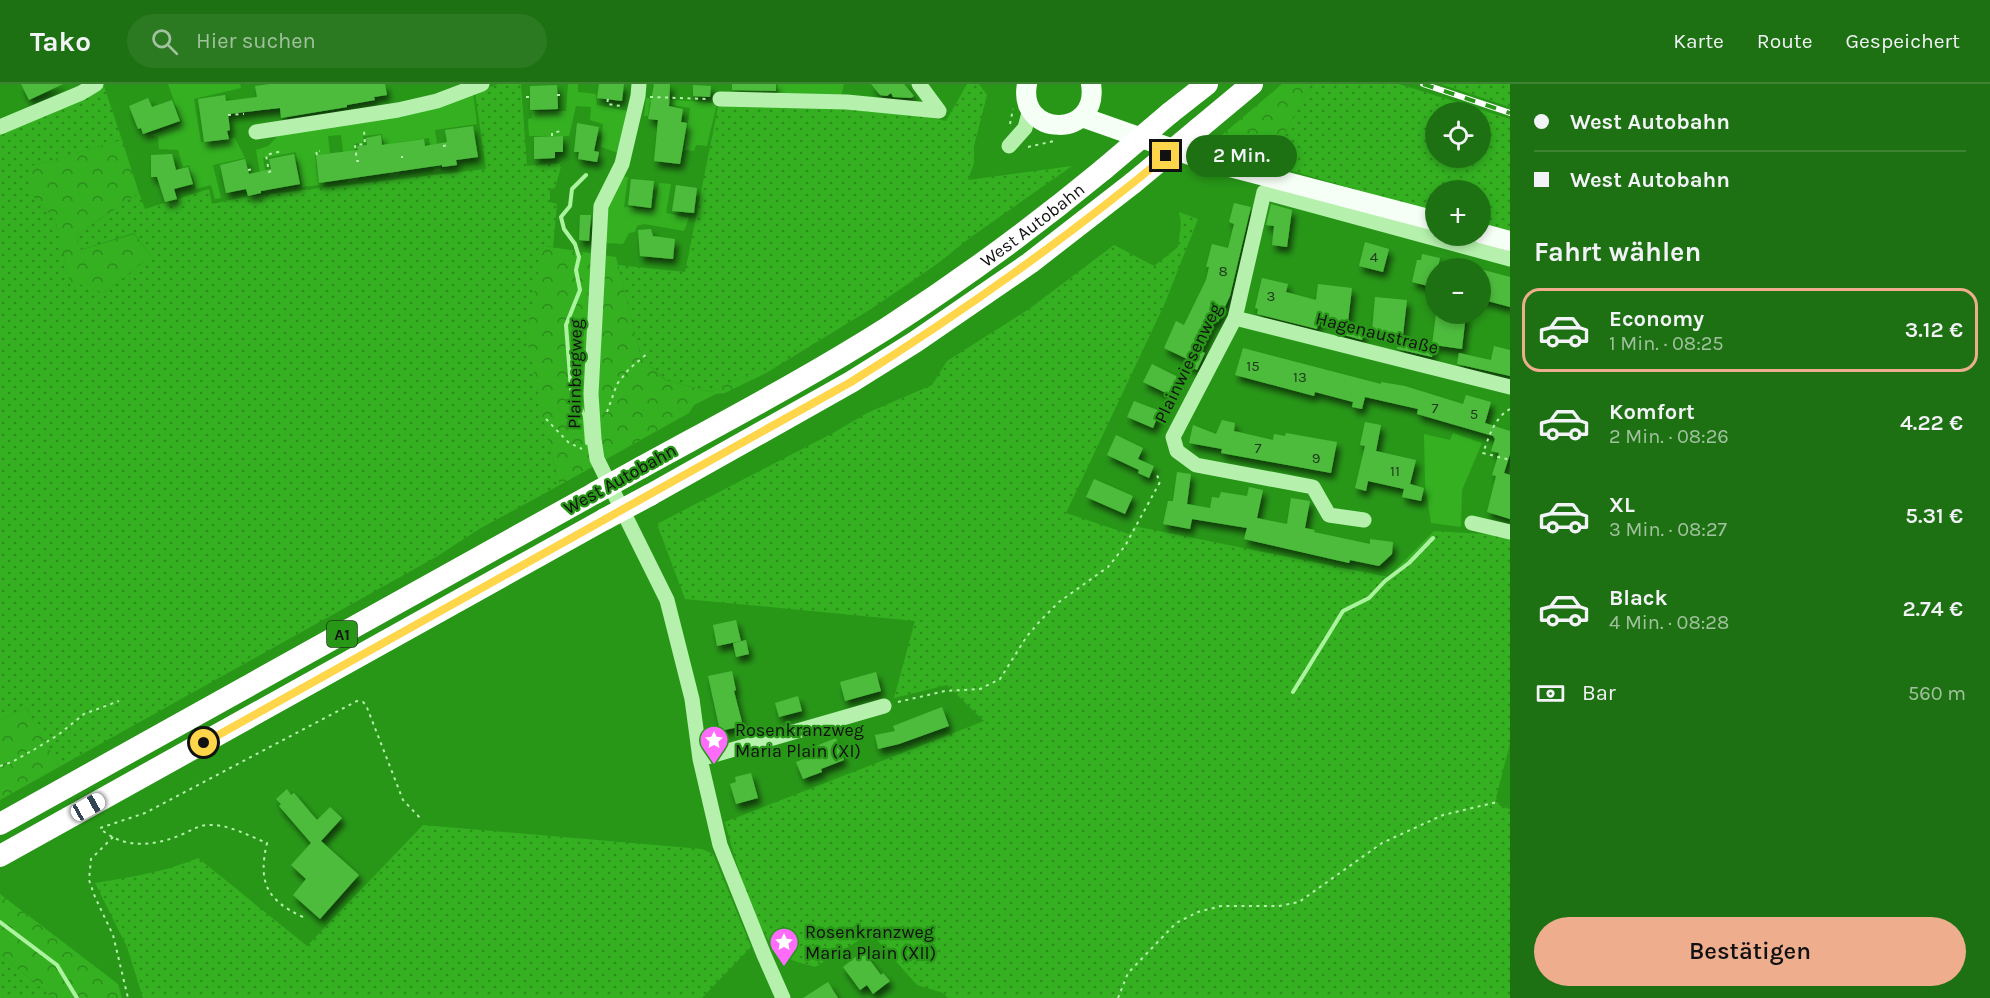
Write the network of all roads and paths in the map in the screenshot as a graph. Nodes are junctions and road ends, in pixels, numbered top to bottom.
1 (96, 84) edge
2 (482, 84) edge
3 (919, 84) edge
4 (1207, 84) edge
5 (1252, 84) edge
6 (1026, 85) edge
7 (1091, 91) edge
8 (557, 95) dead end
9 (563, 95) dead end
10 (638, 96) edge
11 (608, 99) dead end
12 (720, 99) joint
13 (1030, 109) junction
14 (244, 114) dead end
15 (228, 115) dead end
16 (1082, 117) junction
17 (364, 123) dead end
18 (0, 127) edge
19 (1118, 129) junction
20 (561, 131) dead end
21 (256, 132) dead end
22 (552, 136) dead end
23 (1009, 146) dead end
24 (282, 151) dead end
25 (320, 151) dead end
26 (317, 155) dead end
27 (359, 161) dead end
28 (254, 169) dead end
29 (248, 170) dead end
30 (271, 171) dead end
31 (1425, 218) edge
32 (1491, 236) edge
33 (1510, 241) edge
34 (1510, 259) edge
35 (1235, 318) junction
36 (648, 353) dead end
37 (1510, 387) edge
38 (1510, 409) edge
39 (546, 419) dead end
40 (594, 439) junction
41 (597, 459) junction
42 (1510, 460) edge
43 (1156, 473) dead end
44 (1364, 520) dead end
45 (1472, 523) dead end
46 (1510, 532) edge
47 (119, 701) dead end
48 (884, 706) joint
49 (700, 759) junction
50 (0, 766) edge
51 (1497, 802) dead end
52 (422, 820) dead end
53 (0, 824) edge
54 (113, 837) junction
55 (0, 856) edge
56 (303, 917) dead end
57 (128, 998) edge
58 (783, 998) edge
59 (1118, 998) edge

1 - 18 street
2 - 21 street
3 - 12 street
4 - 53 highway, West Autobahn / A1, bridge
5 - 55 highway, West Autobahn / A1, bridge
6 - 13 main road
7 - 16 main road
7 - 19 main road
8 - 9 path
10 - 11 path
10 - 12 path
10 - 40 street, Plainbergweg
13 - 16 main road
13 - 23 street
14 - 15 path
16 - 19 main road
17 - 27 path
19 - 31 main road
20 - 22 path
24 - 30 path
25 - 26 path
28 - 29 path
32 - 33 main road
34 - 35 street, Plainwiesenweg
35 - 37 street, Hagenaustraße
35 - 44 street, Plainwiesenweg
36 - 40 path
38 - 42 path
39 - 41 path
40 - 41 street, Plainbergweg
41 - 49 street, Plainbergweg
43 - 48 path
45 - 46 street
47 - 50 path
48 - 49 street
49 - 58 street, Plainbergweg
51 - 59 path
52 - 54 path
54 - 56 path
54 - 57 path

